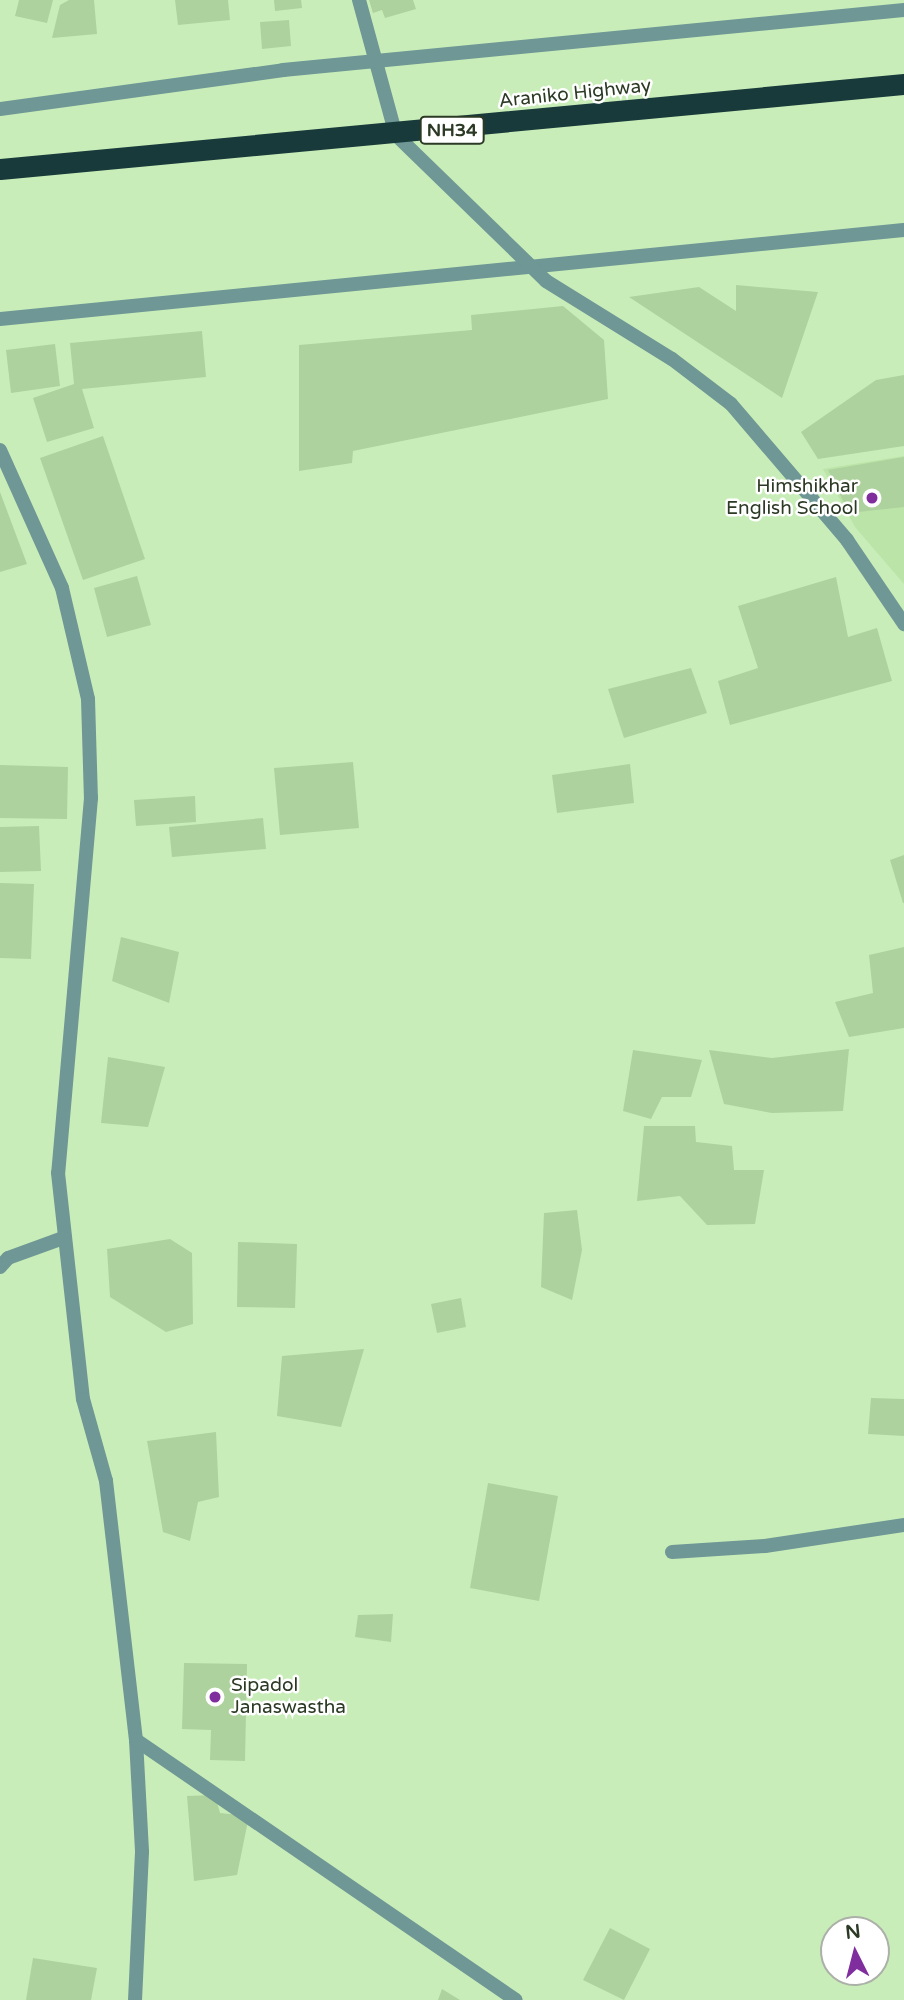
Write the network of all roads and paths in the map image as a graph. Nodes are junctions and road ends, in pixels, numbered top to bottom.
1 (359, 0) edge
2 (904, 10) edge
3 (377, 63) junction
4 (904, 84) edge
5 (0, 108) edge
6 (397, 135) junction
7 (0, 169) edge
8 (904, 230) edge
9 (529, 264) junction
10 (0, 319) edge
11 (0, 450) edge
12 (904, 624) edge
13 (63, 1238) junction
14 (0, 1267) edge
15 (904, 1525) edge
16 (672, 1552) dead end
17 (136, 1740) junction
18 (135, 2000) edge
19 (516, 2000) edge

1 - 3 street
2 - 3 street
3 - 5 street
3 - 6 street
4 - 6 highway, Araniko Highway / NH34
6 - 7 highway, Araniko Highway / NH34
6 - 9 street
8 - 9 street
9 - 10 street
9 - 12 street
11 - 13 street
13 - 14 street
13 - 17 street
15 - 16 street
17 - 18 street
17 - 19 street

